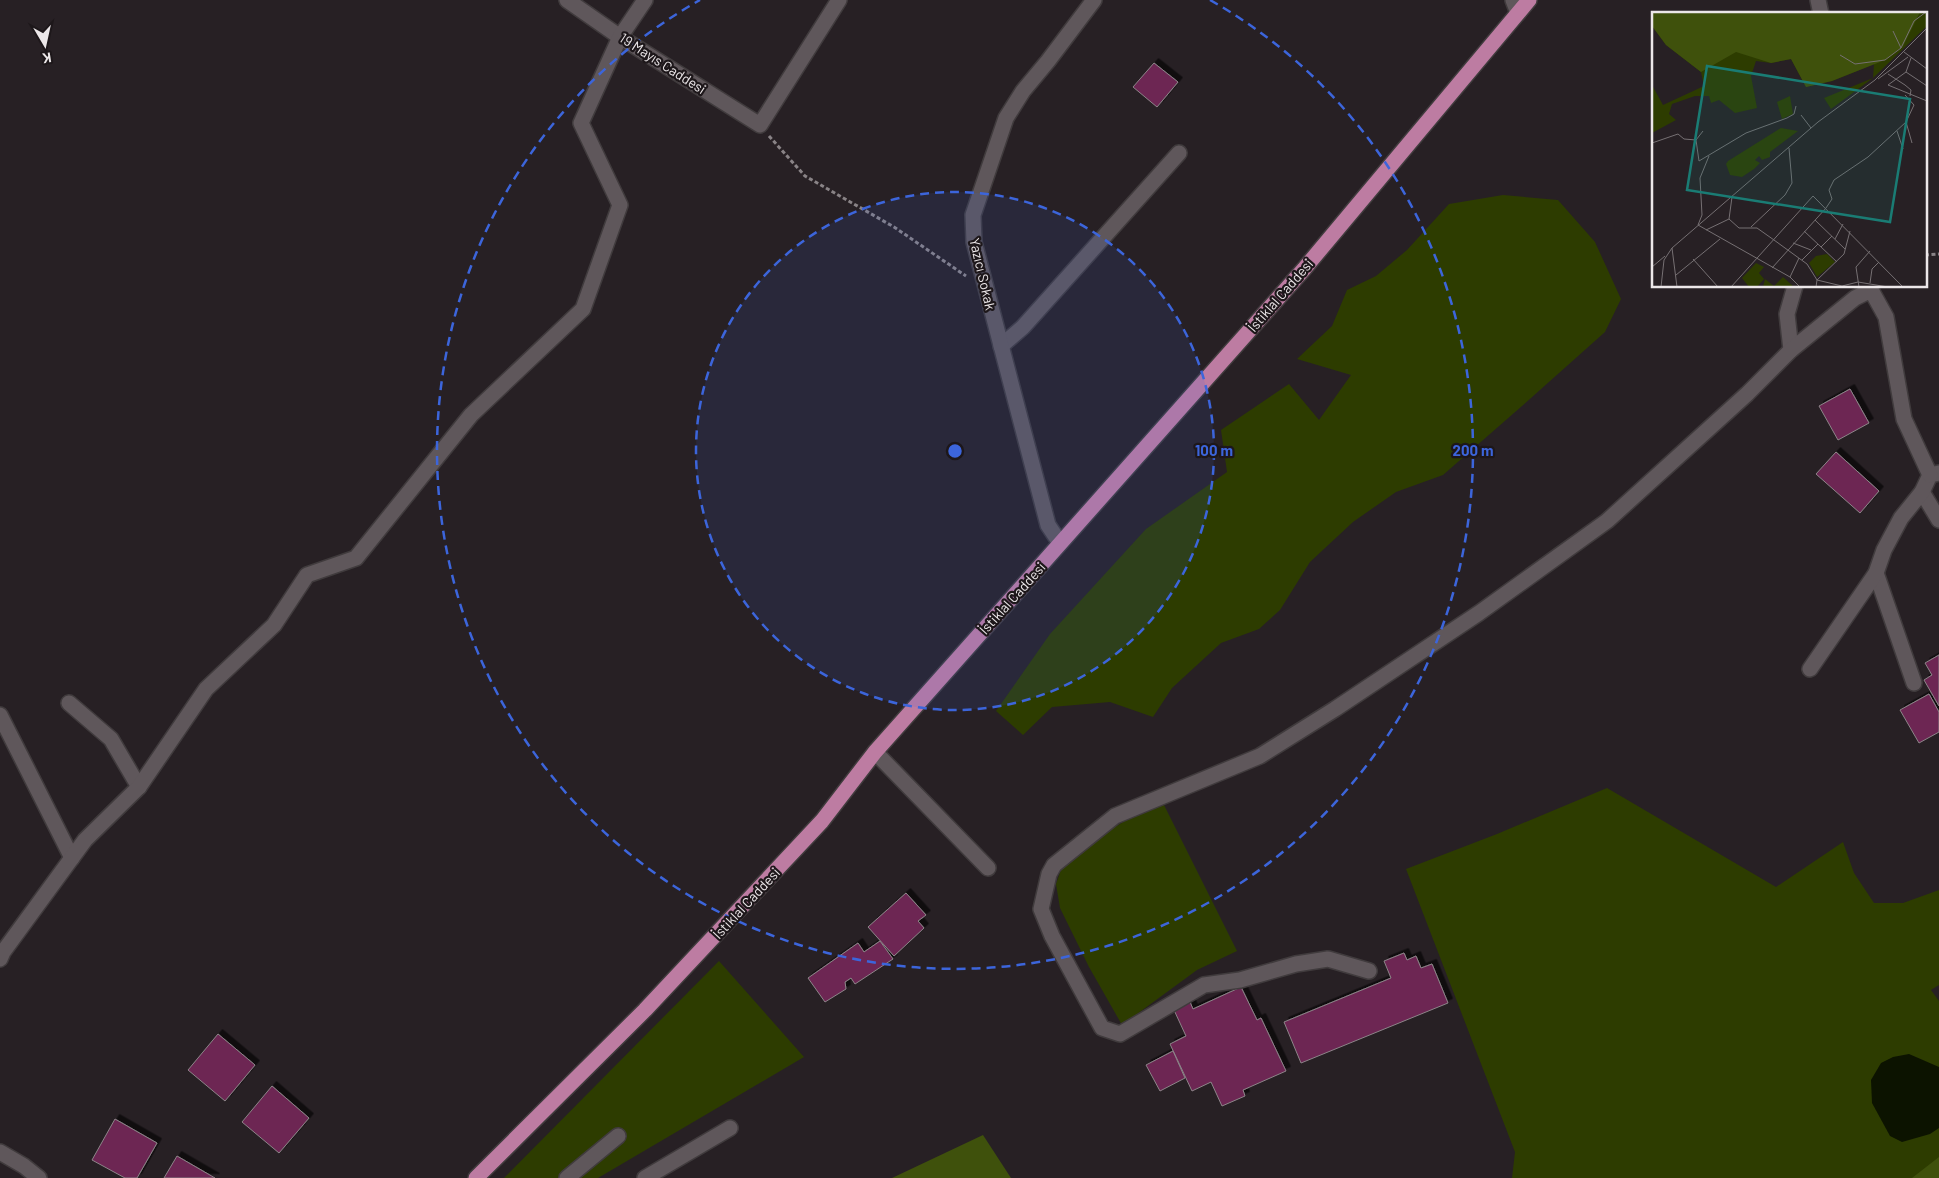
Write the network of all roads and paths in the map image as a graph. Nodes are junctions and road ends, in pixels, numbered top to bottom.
1 (566, 0) edge
2 (645, 0) edge
3 (839, 0) edge
4 (1094, 0) edge
5 (1529, 0) edge
6 (1515, 7) edge
7 (620, 37) junction
8 (760, 125) junction
9 (1179, 152) dead end
10 (1939, 254) edge
11 (1926, 255) edge
12 (1794, 288) edge
13 (987, 291) junction
14 (1001, 346) junction
15 (1791, 350) junction
16 (1934, 474) edge
17 (1922, 492) junction
18 (1939, 520) edge
19 (1060, 543) junction
20 (1876, 573) junction
21 (1810, 668) dead end
22 (1914, 683) dead end
23 (69, 703) dead end
24 (0, 715) edge
25 (875, 752) junction
26 (139, 787) junction
27 (72, 858) junction
28 (988, 868) dead end
29 (1, 952) edge
30 (1369, 971) dead end
31 (730, 1128) dead end
32 (618, 1136) dead end
33 (0, 1152) edge
34 (39, 1178) edge
35 (476, 1178) edge
36 (567, 1178) edge
37 (644, 1178) edge

1 - 7 street, 19 Mayıs Caddesi
2 - 7 street
3 - 8 street
4 - 13 street, Yazıcı Sokak
5 - 6 main road, İstiklal Caddesi
6 - 19 main road, İstiklal Caddesi
7 - 8 street, 19 Mayıs Caddesi
7 - 26 street
8 - 13 path
9 - 14 street
10 - 11 path
12 - 15 street
13 - 14 street, Yazıcı Sokak
14 - 19 street, Yazıcı Sokak
15 - 16 street
15 - 30 street
16 - 17 street
17 - 18 street
17 - 20 street
19 - 25 main road, İstiklal Caddesi
20 - 21 street
20 - 22 street
23 - 26 street
24 - 27 street
25 - 28 street
25 - 35 main road, İstiklal Caddesi
26 - 27 street
27 - 29 street
31 - 37 street
32 - 36 street
33 - 34 street

